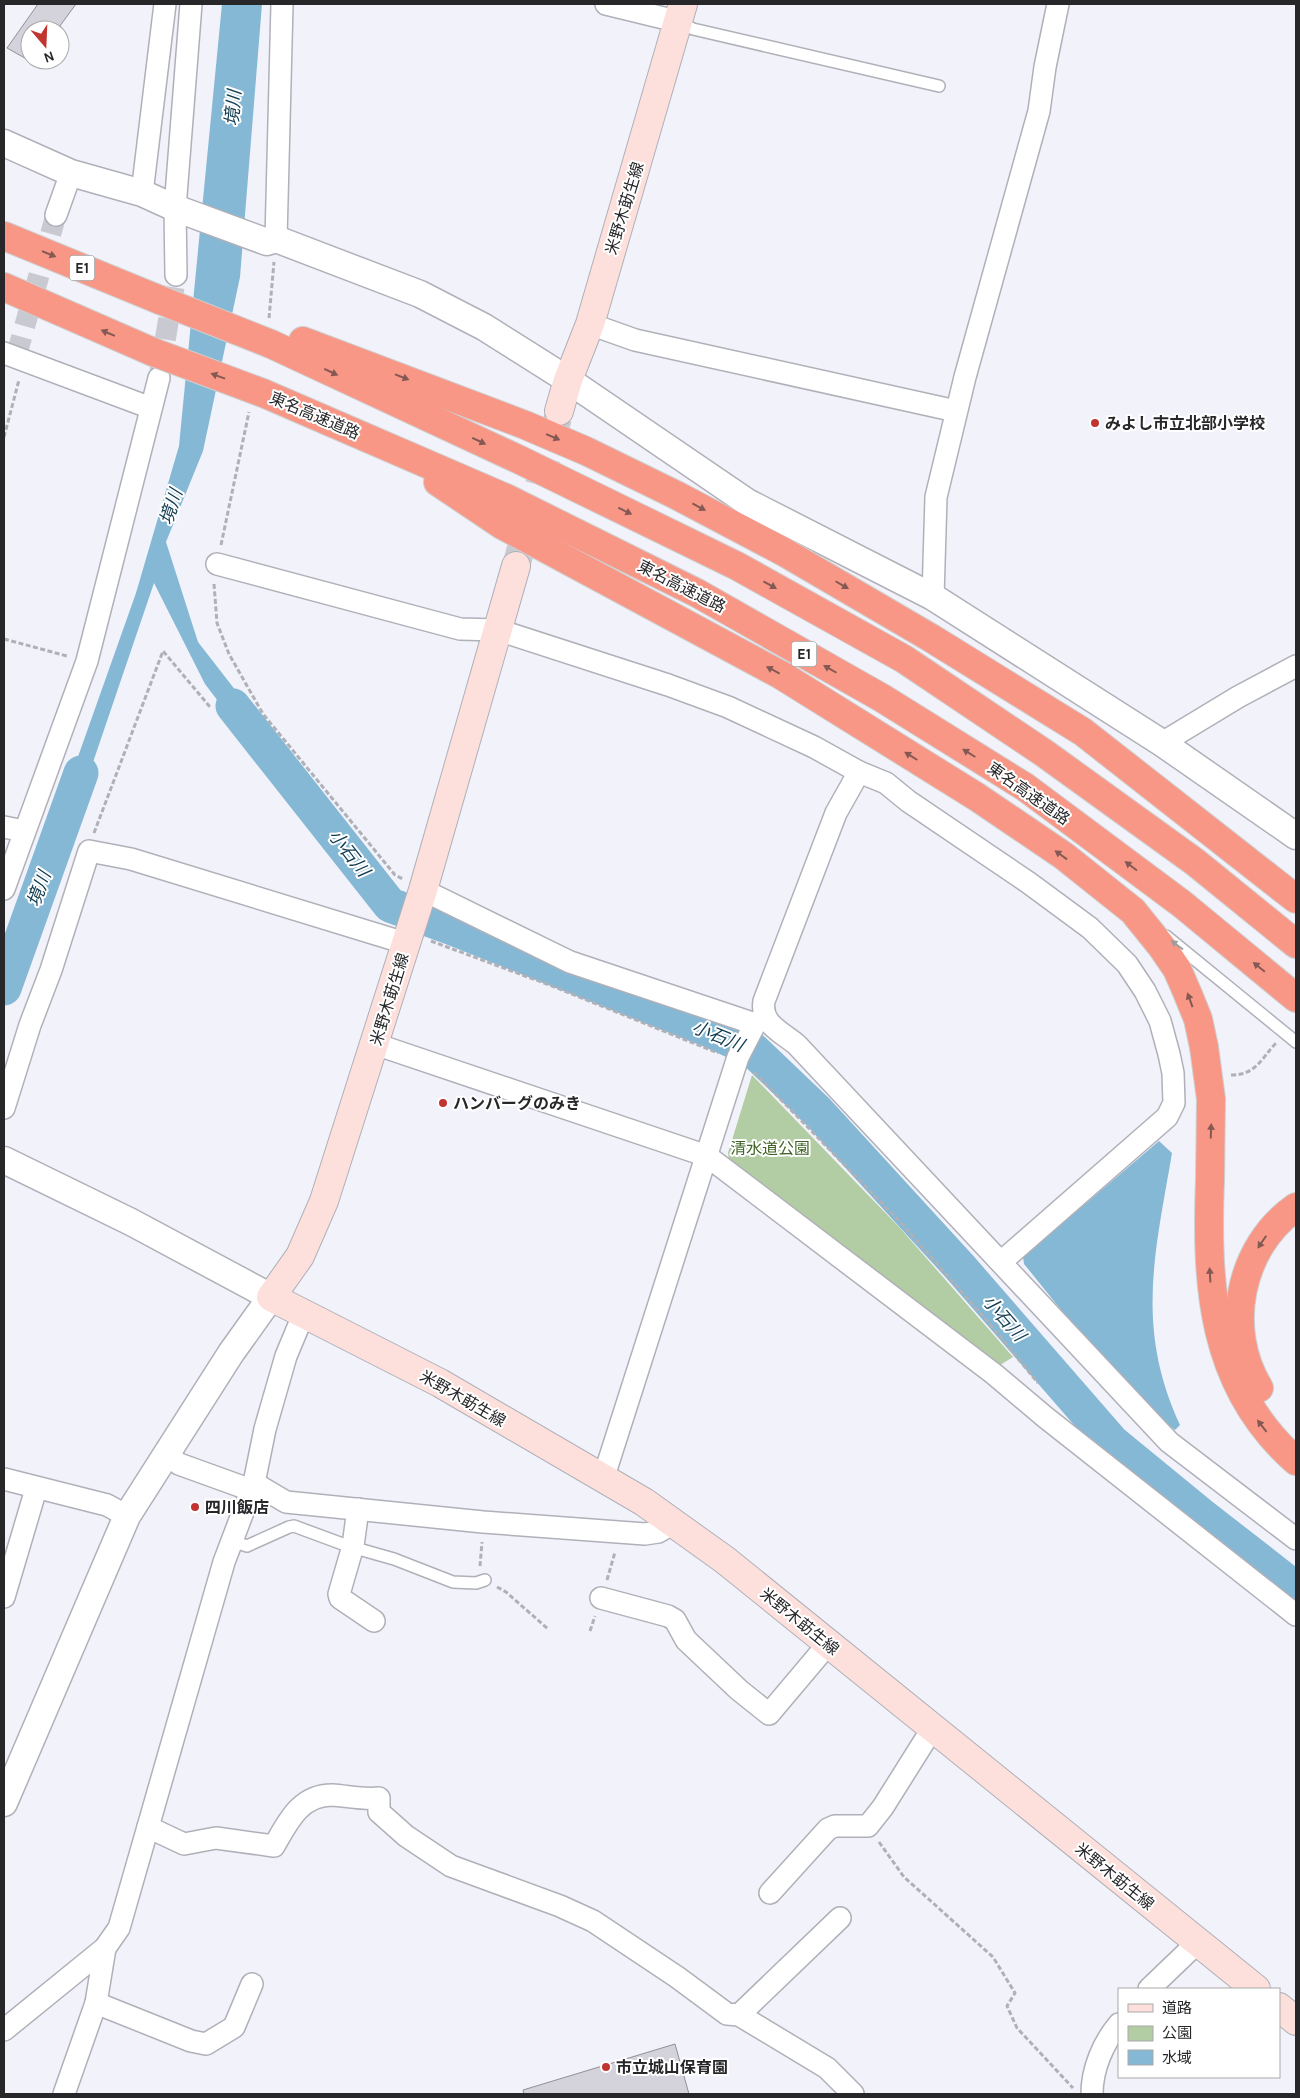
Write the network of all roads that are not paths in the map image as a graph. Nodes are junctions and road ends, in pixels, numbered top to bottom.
1 (165, 4) edge
2 (191, 4) edge
3 (282, 4) edge
4 (606, 4) edge
5 (1058, 4) edge
6 (682, 13) edge
7 (939, 86) dead end
8 (4, 143) edge
9 (70, 173) junction
10 (142, 193) junction
11 (175, 208) junction
12 (56, 215) tunnel mouth
13 (4, 236) edge
14 (271, 241) junction
15 (4, 287) edge
16 (167, 287) junction
17 (590, 324) junction
18 (273, 337) junction
19 (4, 352) edge
20 (159, 378) tunnel mouth
21 (568, 380) junction
22 (151, 408) junction
23 (559, 411) tunnel mouth
24 (956, 411) junction
25 (370, 438) junction
26 (217, 564) dead end
27 (516, 566) tunnel mouth
28 (933, 597) junction
29 (498, 630) junction
30 (1296, 666) edge
31 (1162, 743) junction
32 (859, 772) junction
33 (14, 829) edge
34 (1296, 836) edge
35 (4, 888) edge
36 (423, 891) junction
37 (1296, 899) edge
38 (1133, 911) junction
39 (406, 939) junction
40 (1296, 944) edge
41 (1296, 998) edge
42 (756, 1025) junction
43 (1296, 1042) edge
44 (375, 1044) junction
45 (4, 1108) edge
46 (707, 1156) junction
47 (4, 1160) edge
48 (1296, 1207) edge
49 (1001, 1262) junction
50 (271, 1297) junction
51 (304, 1313) junction
52 (1296, 1438) edge
53 (167, 1454) junction
54 (1296, 1461) edge
55 (603, 1479) junction
56 (4, 1480) edge
57 (253, 1487) junction
58 (36, 1489) junction
59 (358, 1509) junction
60 (127, 1516) junction
61 (674, 1523) junction
62 (1296, 1539) edge
63 (232, 1541) junction
64 (353, 1546) junction
65 (485, 1580) road end
66 (4, 1597) edge
67 (601, 1598) dead end
68 (1296, 1615) edge
69 (374, 1621) dead end
70 (828, 1644) junction
71 (932, 1729) junction
72 (4, 1803) edge
73 (148, 1827) junction
74 (770, 1893) dead end
75 (840, 1918) dead end
76 (1197, 1942) junction
77 (104, 1948) junction
78 (252, 1984) dead end
79 (1151, 1988) edge
80 (1255, 1988) edge
81 (96, 2003) junction
82 (1280, 2008) edge
83 (739, 2015) junction
84 (1296, 2021) edge
85 (1118, 2025) edge
86 (4, 2030) edge
87 (64, 2094) edge
88 (853, 2094) edge
89 (1087, 2094) edge

1 - 10 street
2 - 11 street
3 - 14 street
4 - 6 street
5 - 24 street
6 - 7 lane
6 - 17 main road, 米野木莇生線
8 - 9 street
9 - 10 street
9 - 12 street
10 - 11 street
11 - 14 street
11 - 16 street
13 -> 16 highway, E1
14 - 21 street
25 -> 15 highway, 東名高速道路 / E1, bridge
16 - 18 highway
17 - 21 main road, 米野木莇生線
17 - 24 street
18 -> 37 highway
18 -> 40 highway
19 - 22 street
20 - 22 street
21 - 23 main road, 米野木莇生線
21 - 28 street
22 - 33 street
24 - 28 street
38 -> 25 highway
41 -> 25 highway, 東名高速道路 / E1
26 - 29 street
27 - 29 main road, 米野木莇生線
28 - 31 street
29 - 32 street
29 - 36 main road, 米野木莇生線
30 - 31 street
31 - 34 street
32 - 42 street
32 - 49 street
33 - 35 street
36 - 39 main road, 米野木莇生線
36 - 42 street
43 -> 38 lane
54 -> 38 highway, bridge
39 - 44 main road, 米野木莇生線
39 - 45 street
42 - 46 street
42 - 49 street
44 - 46 street
44 - 50 main road, 米野木莇生線
46 - 55 street
46 - 68 street
47 - 50 street
48 -> 52 highway
49 - 62 street
50 - 51 main road, 米野木莇生線
50 - 53 street
51 - 55 main road, 米野木莇生線
51 - 57 street
53 - 57 street
53 - 60 street
55 - 61 main road, 米野木莇生線
56 - 58 street
57 - 59 street
57 - 63 street
58 - 60 street
58 - 66 street
59 - 61 street
59 - 64 street
60 - 72 street
61 - 70 main road, 米野木莇生線
63 - 64 lane
63 - 73 street
64 - 65 lane
64 - 69 street
67 - 70 street
70 - 71 main road, 米野木莇生線
71 - 74 street
71 - 76 main road, 米野木莇生線
73 - 77 street
73 - 83 street
75 - 83 street
76 - 79 street
76 - 80 main road, 米野木莇生線
77 - 81 street
77 - 86 street
78 - 81 street
81 - 87 street
82 - 84 main road
83 - 88 street
85 - 89 street

